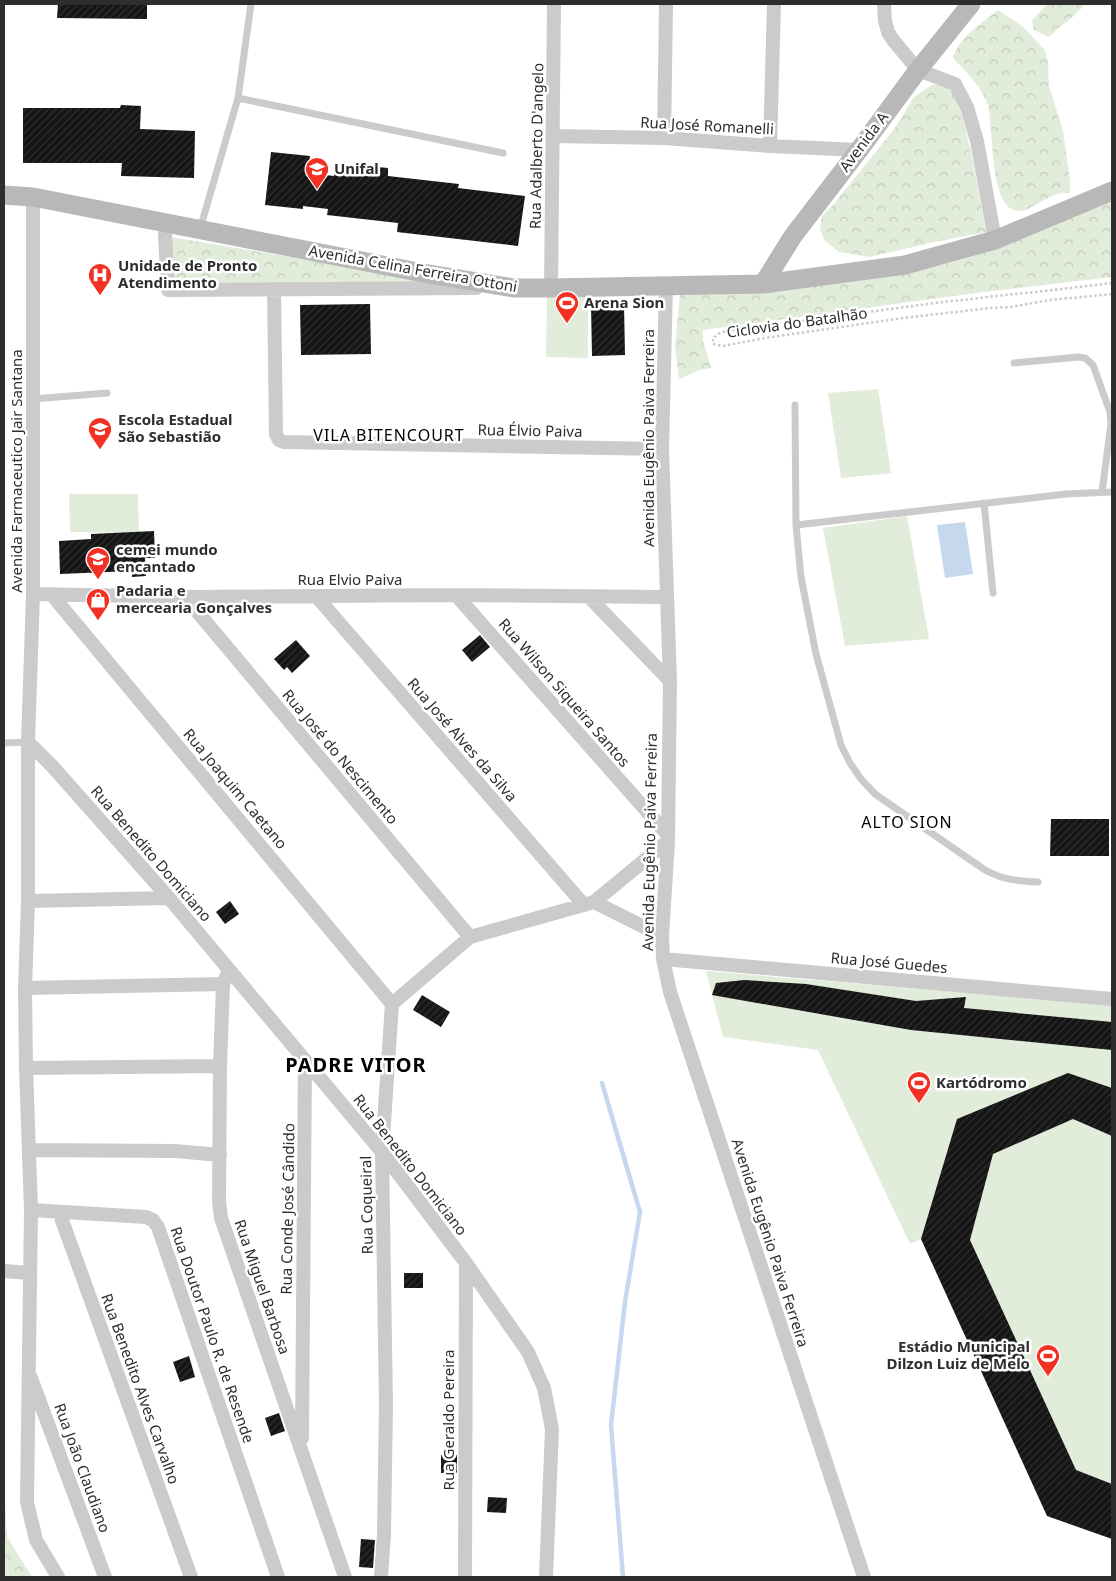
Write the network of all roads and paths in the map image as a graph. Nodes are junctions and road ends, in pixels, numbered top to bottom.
1 (251, 4) edge
2 (554, 4) edge
3 (666, 4) edge
4 (774, 4) edge
5 (884, 4) edge
6 (971, 4) edge
7 (918, 70) junction
8 (238, 98) junction
9 (553, 136) junction
10 (664, 138) junction
11 (770, 146) junction
12 (859, 150) junction
13 (504, 153) dead end
14 (1112, 191) edge
15 (4, 195) edge
16 (33, 197) junction
17 (167, 222) junction
18 (200, 229) junction
19 (994, 240) junction
20 (1112, 283) edge
21 (763, 284) junction
22 (666, 286) junction
23 (514, 288) junction
24 (551, 288) junction
25 (274, 289) junction
26 (1112, 294) edge
27 (1014, 364) dead end
28 (107, 393) dead end
29 (34, 399) junction
30 (795, 405) dead end
31 (662, 449) junction
32 (1102, 492) junction
33 (1112, 492) edge
34 (984, 503) junction
35 (796, 525) junction
36 (993, 593) dead end
37 (34, 594) junction
38 (52, 595) junction
39 (456, 595) junction
40 (316, 596) junction
41 (666, 596) junction
42 (185, 597) junction
43 (589, 597) junction
44 (670, 680) junction
45 (28, 742) junction
46 (4, 743) edge
47 (668, 838) junction
48 (1038, 882) dead end
49 (169, 898) junction
50 (28, 901) junction
51 (589, 903) junction
52 (662, 936) junction
53 (470, 937) junction
54 (663, 959) junction
55 (229, 970) junction
56 (223, 984) junction
57 (25, 988) junction
58 (1112, 999) edge
59 (392, 1004) junction
60 (305, 1061) junction
61 (220, 1066) junction
62 (26, 1068) junction
63 (30, 1150) junction
64 (382, 1152) junction
65 (220, 1155) junction
66 (31, 1210) junction
67 (59, 1212) junction
68 (466, 1263) junction
69 (4, 1271) edge
70 (29, 1272) junction
71 (28, 1371) junction
72 (302, 1448) junction
73 (58, 1577) edge
74 (105, 1577) edge
75 (191, 1577) edge
76 (278, 1577) edge
77 (345, 1577) edge
78 (381, 1577) edge
79 (465, 1577) edge
80 (546, 1577) edge
81 (864, 1577) edge

1 - 8 lane
2 - 9 street, Rua Adalberto D'angelo
3 - 10 street
4 - 11 street
5 - 7 street
6 - 7 street, Avenida A
7 - 12 street, Avenida A
7 - 19 street
8 - 13 lane
8 - 18 lane
9 - 10 street, Rua José Romanelli
9 - 24 street, Rua Adalberto D'angelo
10 - 11 street, Rua José Romanelli
11 - 12 street, Rua José Romanelli
12 - 21 street, Avenida A
14 - 19 street, Avenida Celina Ferreira Ottoni
15 - 16 street, Avenida Celina Ferreira Ottoni
16 - 17 street, Avenida Celina Ferreira Ottoni
16 - 29 street, Avenida Farmaceutico Jair Santana
17 - 18 street, Avenida Celina Ferreira Ottoni
17 - 25 street
18 - 23 street, Avenida Celina Ferreira Ottoni
19 - 21 street, Avenida Celina Ferreira Ottoni
20 - 26 path, Ciclovia do Batalhão
21 - 22 street, Avenida Celina Ferreira Ottoni
22 - 24 street, Avenida Celina Ferreira Ottoni
22 - 31 street, Avenida Eugênio Paiva Ferreira
23 - 24 street, Avenida Celina Ferreira Ottoni
23 - 25 street
25 - 31 street, Rua Élvio Paiva
27 - 32 lane
28 - 29 lane
29 - 37 street, Avenida Farmaceutico Jair Santana
30 - 35 lane
31 - 41 street, Avenida Eugênio Paiva Ferreira
32 - 33 lane
32 - 34 lane
34 - 35 lane
34 - 36 lane
35 - 48 lane
37 - 38 street, Rua Elvio Paiva
37 - 45 street, Avenida Farmaceutico Jair Santana
38 - 42 street, Rua Elvio Paiva
38 - 59 street, Rua Joaquim Caetano
39 - 40 street, Rua Elvio Paiva
39 - 43 street, Rua Elvio Paiva
39 - 47 street, Rua Wilson Siqueira Santos
40 - 42 street, Rua Elvio Paiva
40 - 51 street, Rua José Alves da Silva
41 - 43 street, Rua Elvio Paiva
41 - 44 street, Avenida Eugênio Paiva Ferreira
42 - 53 street, Rua José do Nescimento
43 - 44 street
44 - 47 street, Avenida Eugênio Paiva Ferreira
45 - 46 lane
45 - 49 street, Rua Benedito Domiciano
45 - 50 street, Avenida Farmaceutico Jair Santana
47 - 51 street
47 - 52 street, Avenida Eugênio Paiva Ferreira
49 - 50 street
49 - 55 street, Rua Benedito Domiciano
50 - 57 street, Avenida Farmaceutico Jair Santana
51 - 52 street
51 - 53 street
52 - 54 street, Avenida Eugênio Paiva Ferreira
53 - 59 street
54 - 58 street, Rua José Guedes
54 - 81 street, Avenida Eugênio Paiva Ferreira
55 - 56 street
55 - 60 street, Rua Benedito Domiciano
56 - 57 street
56 - 61 street, Rua Miguel Barbosa
57 - 62 street, Avenida Farmaceutico Jair Santana
59 - 64 street, Rua Coqueiral
60 - 64 street, Rua Benedito Domiciano
60 - 72 street, Rua Conde José Cândido
61 - 62 street
61 - 65 street, Rua Miguel Barbosa
62 - 63 street, Avenida Farmaceutico Jair Santana
63 - 65 street
63 - 66 street, Avenida Farmaceutico Jair Santana
64 - 68 street, Rua Benedito Domiciano
64 - 78 street, Rua Coqueiral
65 - 72 street, Rua Miguel Barbosa
66 - 67 street, Rua Doutor Paulo R. de Resende
66 - 70 street, Avenida Farmaceutico Jair Santana
67 - 75 street, Rua Benedito Alves Carvalho
67 - 76 street, Rua Doutor Paulo R. de Resende
68 - 79 street, Rua Geraldo Pereira
68 - 80 street, Rua Benedito Domiciano
69 - 70 street
70 - 71 street, Avenida Farmaceutico Jair Santana
71 - 73 street, Avenida Farmaceutico Jair Santana
71 - 74 street, Rua João Claudiano
72 - 77 street, Rua Miguel Barbosa

